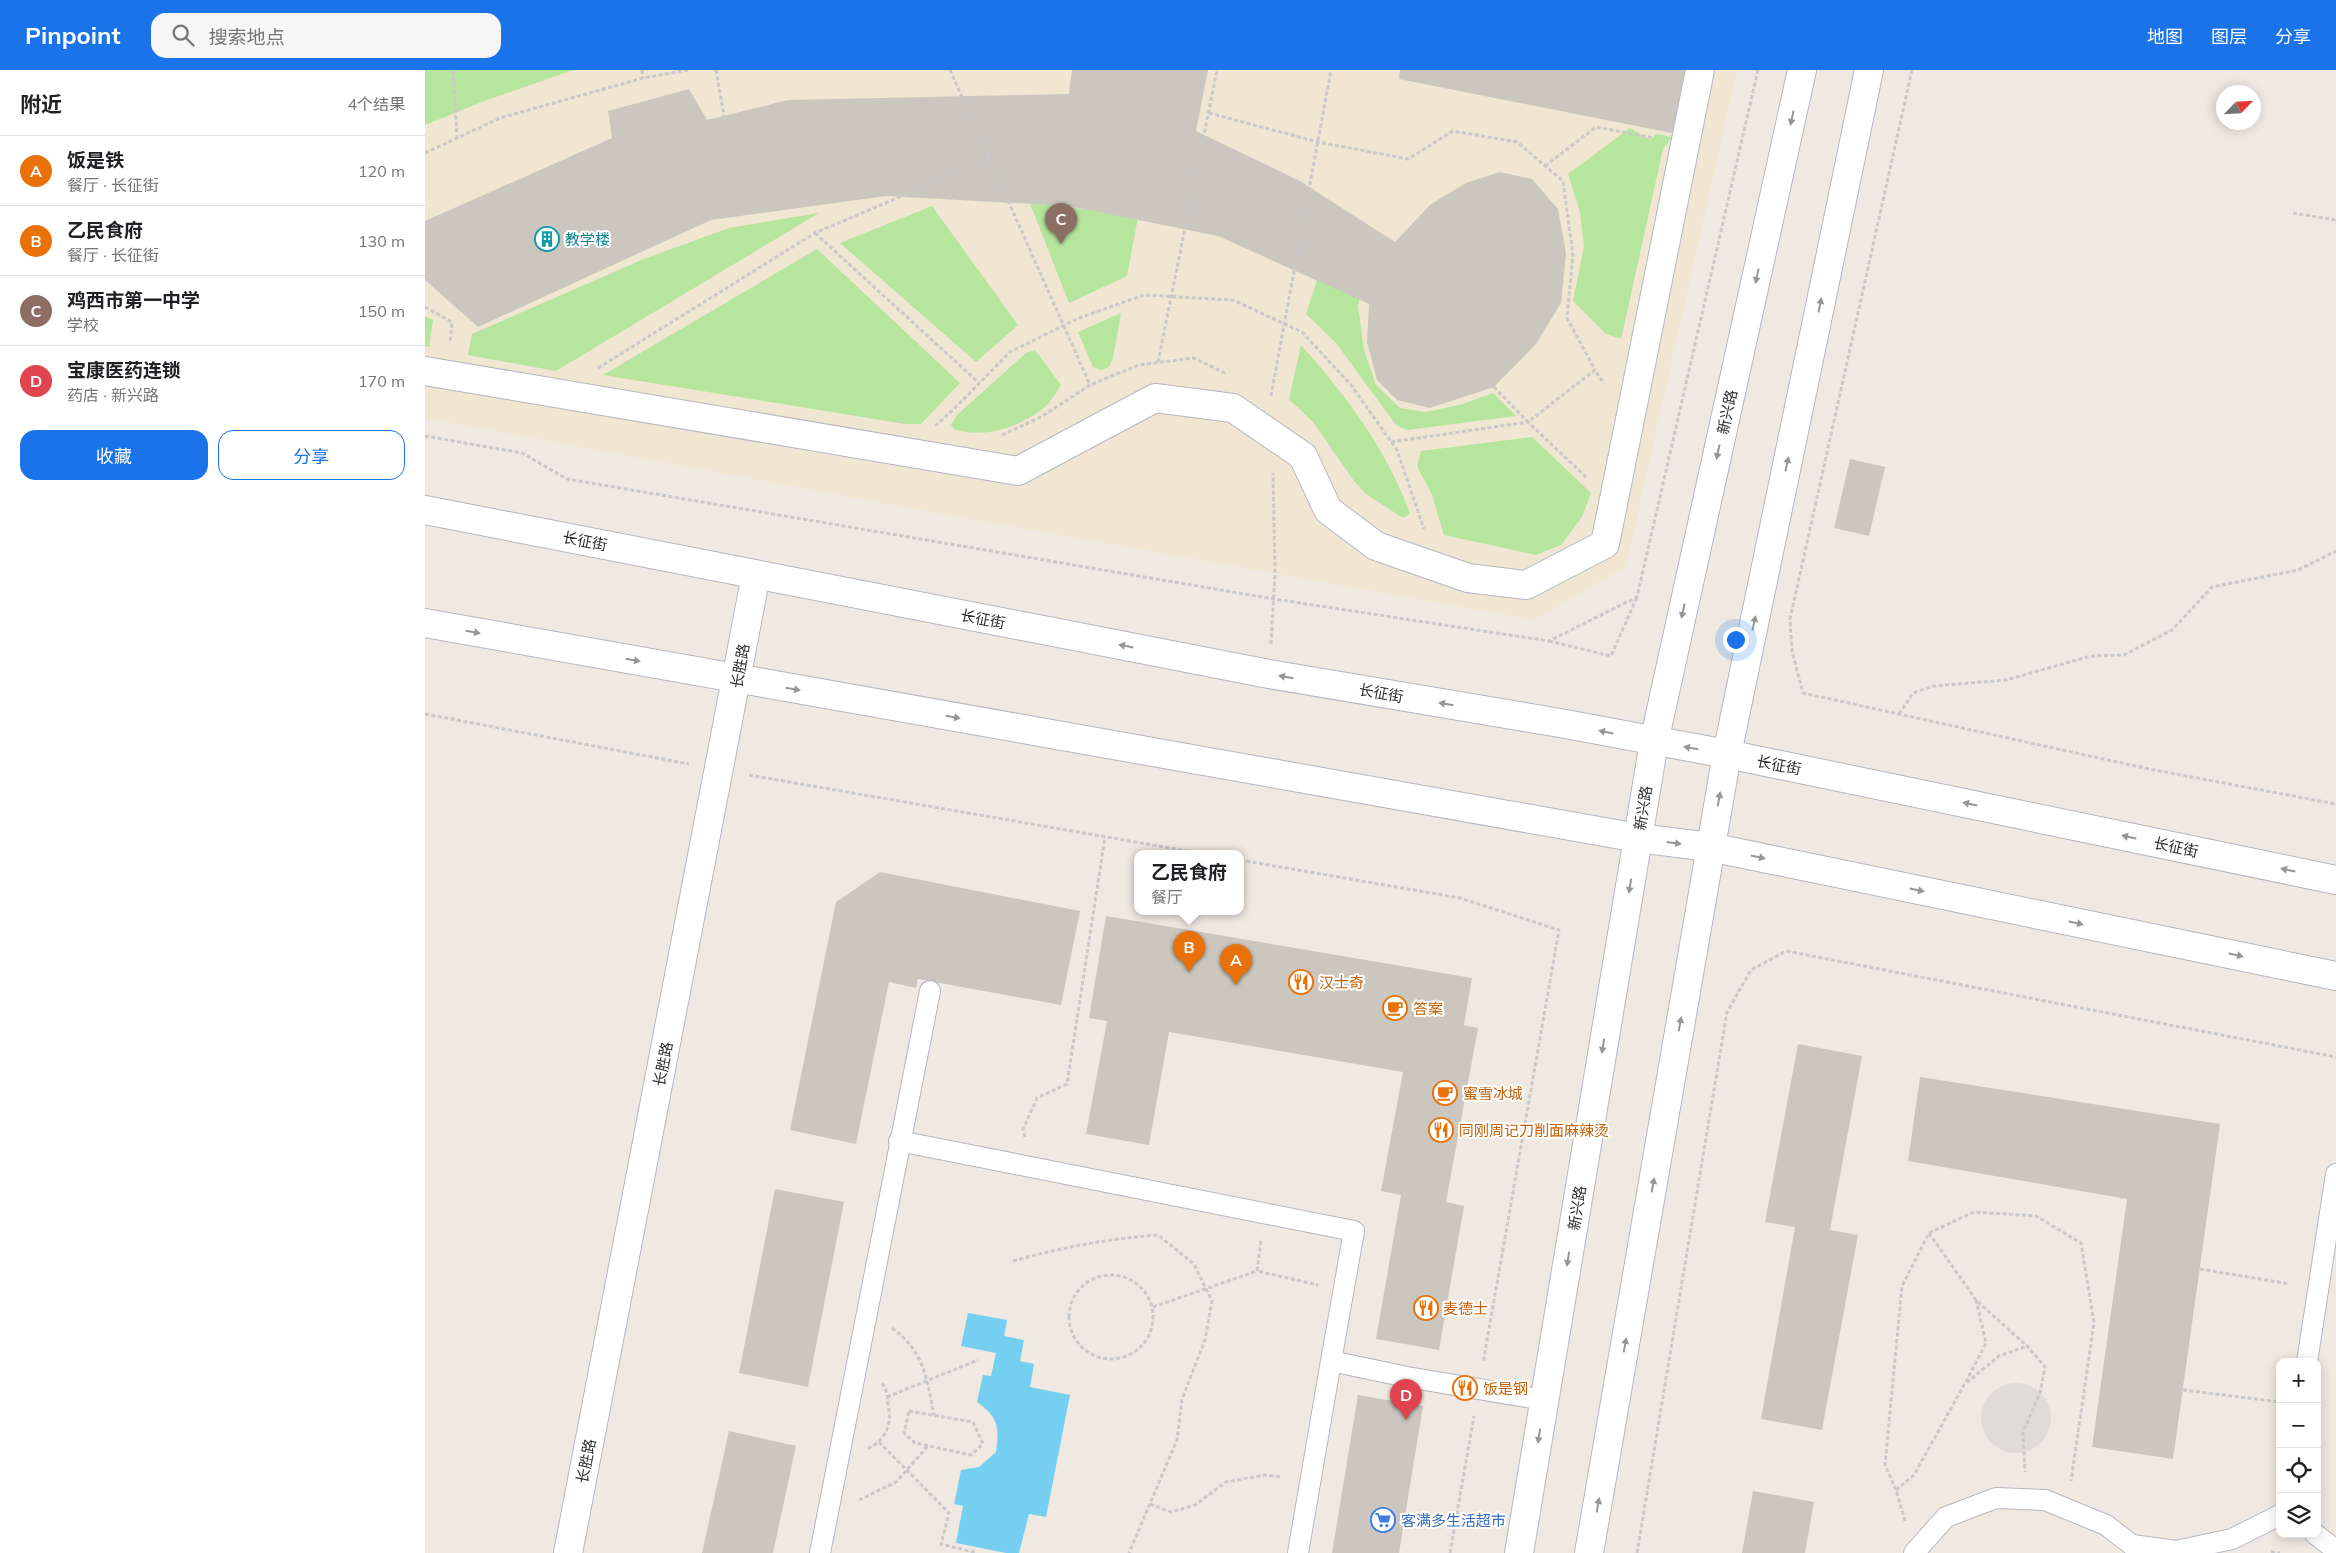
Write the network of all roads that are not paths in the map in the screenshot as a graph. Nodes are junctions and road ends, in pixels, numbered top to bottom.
1 (1700, 70) edge
2 (1803, 70) edge
3 (1869, 70) edge
4 (425, 371) edge
5 (425, 510) edge
6 (757, 574) junction
7 (425, 623) edge
8 (738, 679) junction
9 (1654, 742) junction
10 (1727, 754) junction
11 (1638, 838) junction
12 (1710, 847) junction
13 (2336, 880) edge
14 (2336, 976) edge
15 (930, 992) dead end
16 (899, 1140) junction
17 (2336, 1174) edge
18 (2308, 1358) edge
19 (1331, 1361) junction
20 (1545, 1400) junction
21 (2276, 1517) edge
22 (2320, 1538) edge
23 (2336, 1550) edge
24 (568, 1553) edge
25 (820, 1553) edge
26 (1298, 1553) edge
27 (1519, 1553) edge
28 (1589, 1553) edge
29 (1914, 1553) edge

1 - 4 main road
2 -> 9 main road, 新兴路
10 -> 3 main road
5 - 6 main road, 长征街
6 - 8 main road, 长胜路
9 -> 6 main road, 长征街
7 -> 8 main road
8 -> 11 main road
8 - 24 main road, 长胜路
10 -> 9 main road, 长征街
9 - 11 main road, 新兴路
12 -> 10 main road
13 -> 10 main road, 长征街
11 -> 12 main road
11 -> 20 main road, 新兴路
12 -> 14 main road
28 -> 12 main road
15 - 16 lane
16 - 19 lane
16 - 25 lane
17 - 18 lane
19 - 20 lane
19 - 26 lane
20 -> 27 main road, 新兴路
21 - 29 lane
22 - 23 lane

